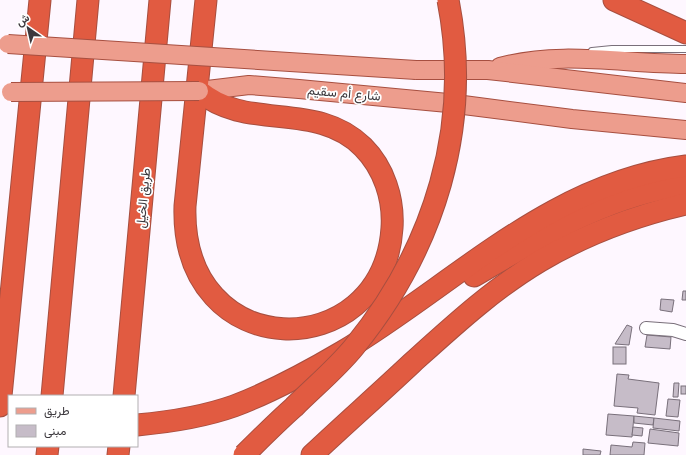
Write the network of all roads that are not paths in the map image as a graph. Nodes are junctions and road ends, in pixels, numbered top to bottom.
1 (40, 0) edge
2 (88, 0) edge
3 (160, 0) edge
4 (448, 0) edge
5 (614, 0) edge
6 (206, 1) edge
7 (686, 33) edge
8 (3, 42) edge
9 (686, 49) edge
10 (568, 58) junction
11 (686, 64) edge
12 (488, 70) junction
13 (199, 91) junction
14 (6, 92) edge
15 (686, 93) edge
16 (686, 130) edge
17 (686, 166) edge
18 (686, 185) edge
19 (686, 204) edge
20 (410, 306) junction
21 (646, 328) dead end
22 (686, 334) edge
23 (52, 395) edge
24 (124, 395) edge
25 (0, 406) edge
26 (138, 425) edge
27 (244, 455) edge
28 (312, 455) edge

1 - 25 highway
2 - 23 highway
3 - 24 highway, طريق الخيل
4 - 27 highway, bridge
5 - 7 highway
6 - 13 highway
8 - 12 main road, شارع أم سقيم, bridge
9 - 10 lane
10 - 11 main road
10 - 12 main road
12 - 15 main road, شارع أم سقيم
13 - 14 main road, شارع أم سقيم, bridge
13 - 16 main road, شارع أم سقيم
17 - 20 highway
18 - 20 highway
19 - 28 highway
20 - 26 highway
21 - 22 street

